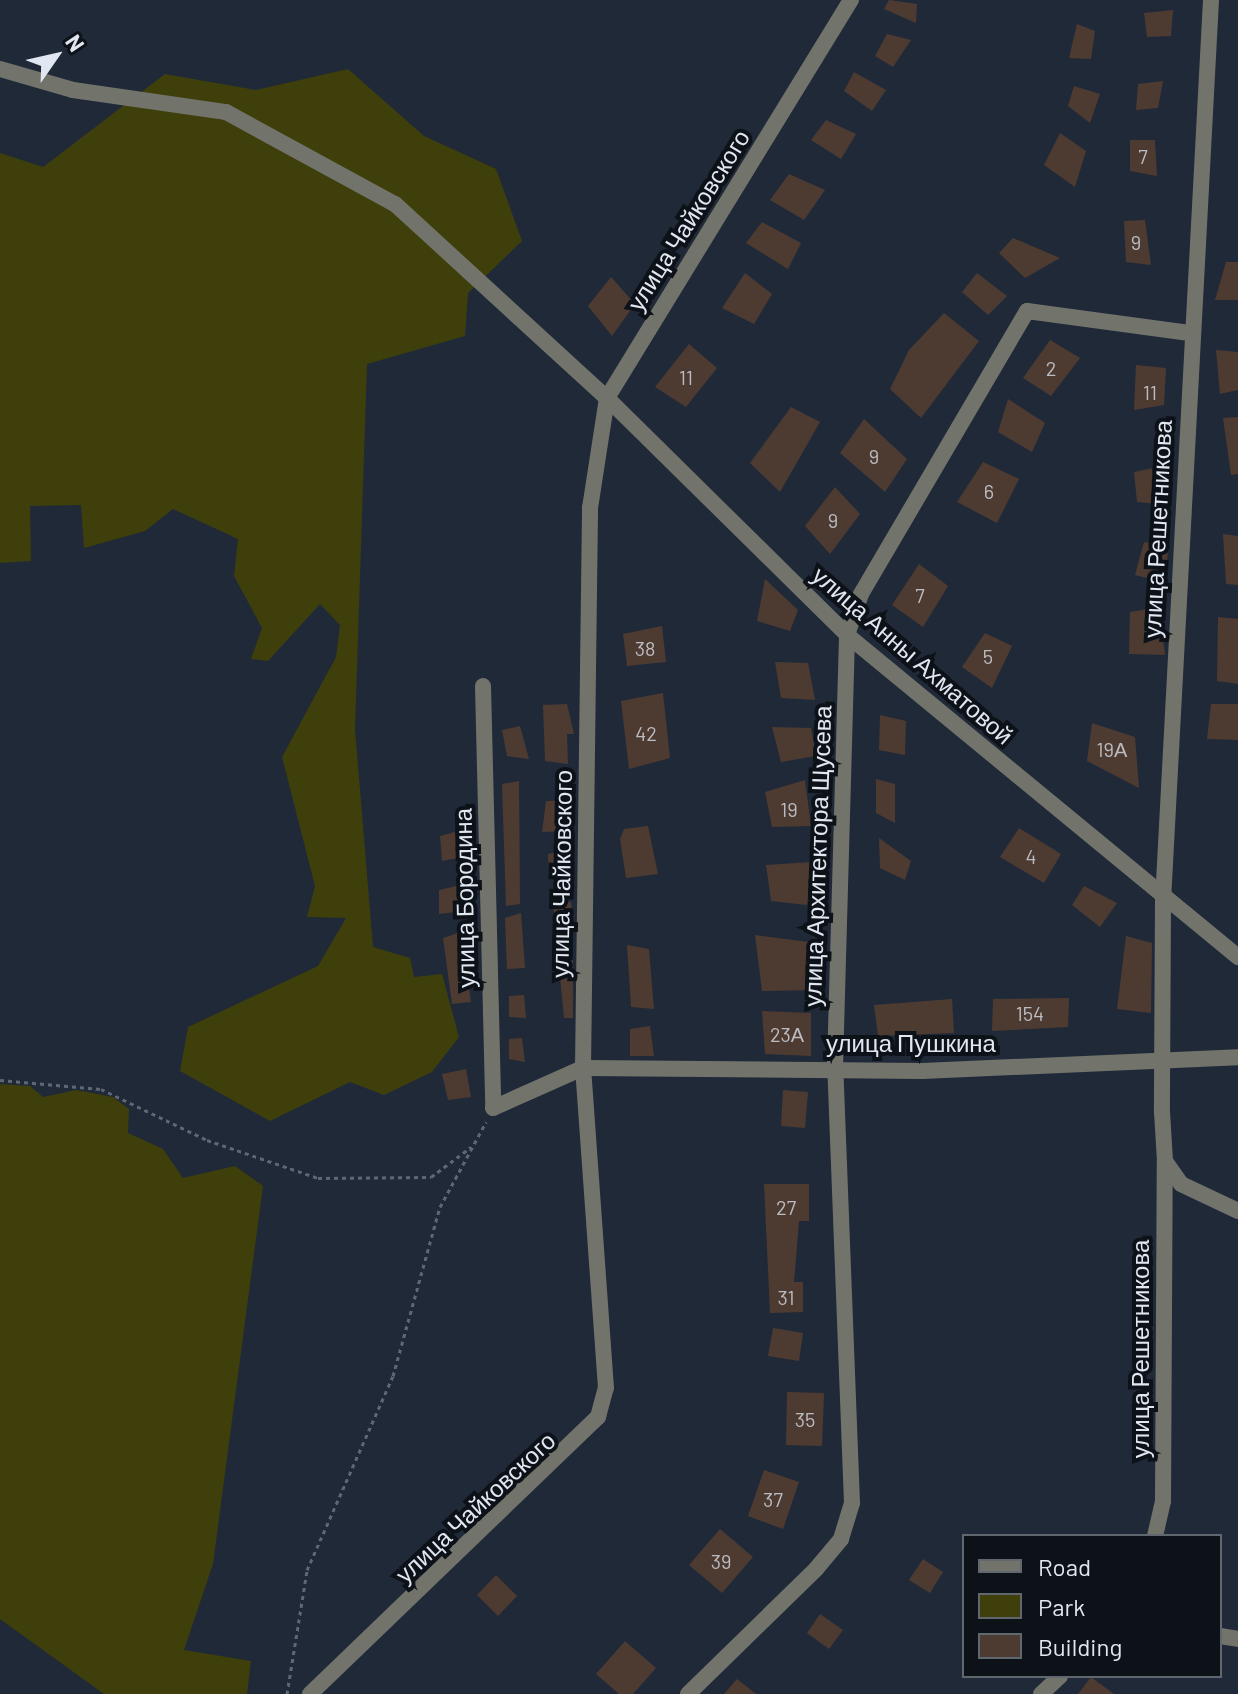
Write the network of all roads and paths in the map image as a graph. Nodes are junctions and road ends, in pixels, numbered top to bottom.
1 (851, 0) edge
2 (1211, 0) edge
3 (0, 69) edge
4 (1190, 333) junction
5 (607, 398) junction
6 (847, 635) junction
7 (483, 686) dead end
8 (1163, 900) junction
9 (1238, 957) edge
10 (1238, 1057) edge
11 (1167, 1061) junction
12 (835, 1066) junction
13 (583, 1068) junction
14 (0, 1080) edge
15 (493, 1108) junction
16 (473, 1146) junction
17 (1165, 1161) junction
18 (1238, 1211) edge
19 (1155, 1534) edge
20 (1058, 1678) edge
21 (287, 1694) edge
22 (310, 1694) edge
23 (688, 1694) edge
24 (1041, 1694) edge

1 - 5 street, улица Чайковского
2 - 4 street, улица Решетникова
3 - 5 street, улица Анны Ахматовой
4 - 6 street, улица Архитектора Щусева
4 - 8 street, улица Решетникова
5 - 6 street, улица Анны Ахматовой
5 - 13 street, улица Чайковского
6 - 8 street, улица Анны Ахматовой
6 - 12 street, улица Архитектора Щусева
7 - 15 street, улица Бородина
8 - 9 street, улица Анны Ахматовой
8 - 11 street, улица Решетникова
10 - 11 street, улица Пушкина
11 - 12 street, улица Пушкина
11 - 17 street, улица Решетникова
12 - 13 street, улица Пушкина
12 - 23 street, улица Архитектора Щусева
13 - 15 street
13 - 22 street, улица Чайковского
14 - 16 path
15 - 16 path
16 - 21 path
17 - 18 street
17 - 19 street, улица Решетникова
20 - 24 street

